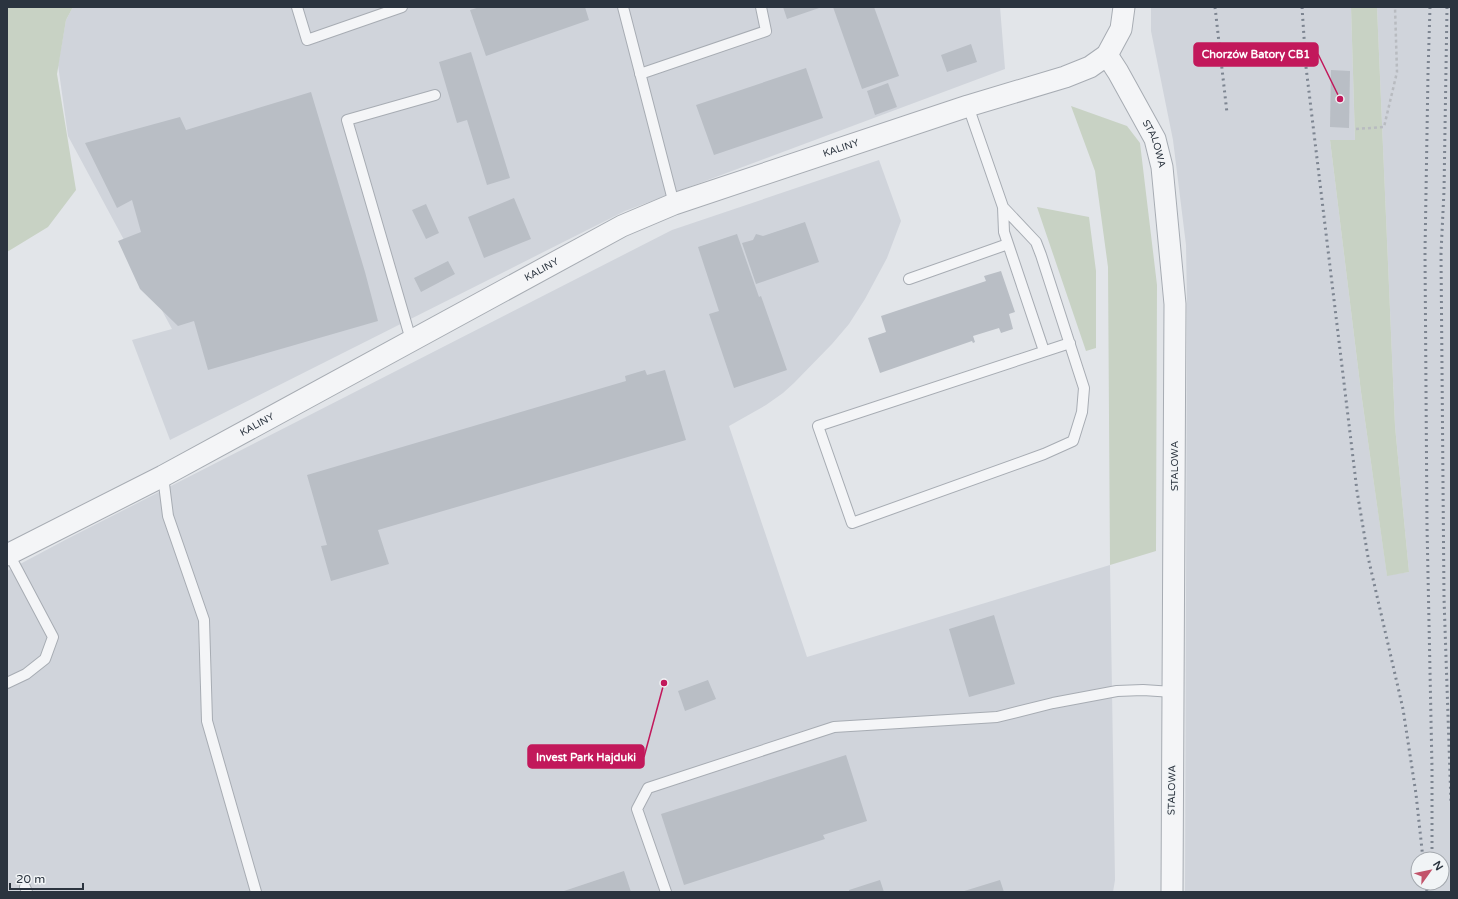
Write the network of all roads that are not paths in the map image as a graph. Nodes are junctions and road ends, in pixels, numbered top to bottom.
1 (297, 7) edge
2 (402, 7) edge
3 (623, 7) edge
4 (761, 7) edge
5 (1124, 7) edge
6 (1107, 55) junction
7 (640, 74) junction
8 (435, 95) dead end
9 (968, 106) junction
10 (674, 204) junction
11 (1003, 207) junction
12 (1008, 244) junction
13 (909, 278) dead end
14 (411, 340) junction
15 (1070, 343) junction
16 (1044, 351) junction
17 (163, 476) junction
18 (8, 554) edge
19 (7, 683) edge
20 (1173, 692) junction
21 (256, 892) edge
22 (666, 892) edge
23 (1172, 892) edge

1 - 2 lane
3 - 7 lane
4 - 7 lane
5 - 6 street
6 - 9 street, KALINY
6 - 20 street, STALOWA
7 - 10 lane
8 - 14 lane
9 - 10 street, KALINY
9 - 11 lane
10 - 14 street, KALINY
11 - 12 lane
11 - 15 lane
12 - 13 lane
12 - 16 lane
14 - 17 street, KALINY
15 - 16 lane
15 - 16 lane
17 - 18 street, KALINY
17 - 21 lane
18 - 19 lane
20 - 22 lane
20 - 23 street, STALOWA

